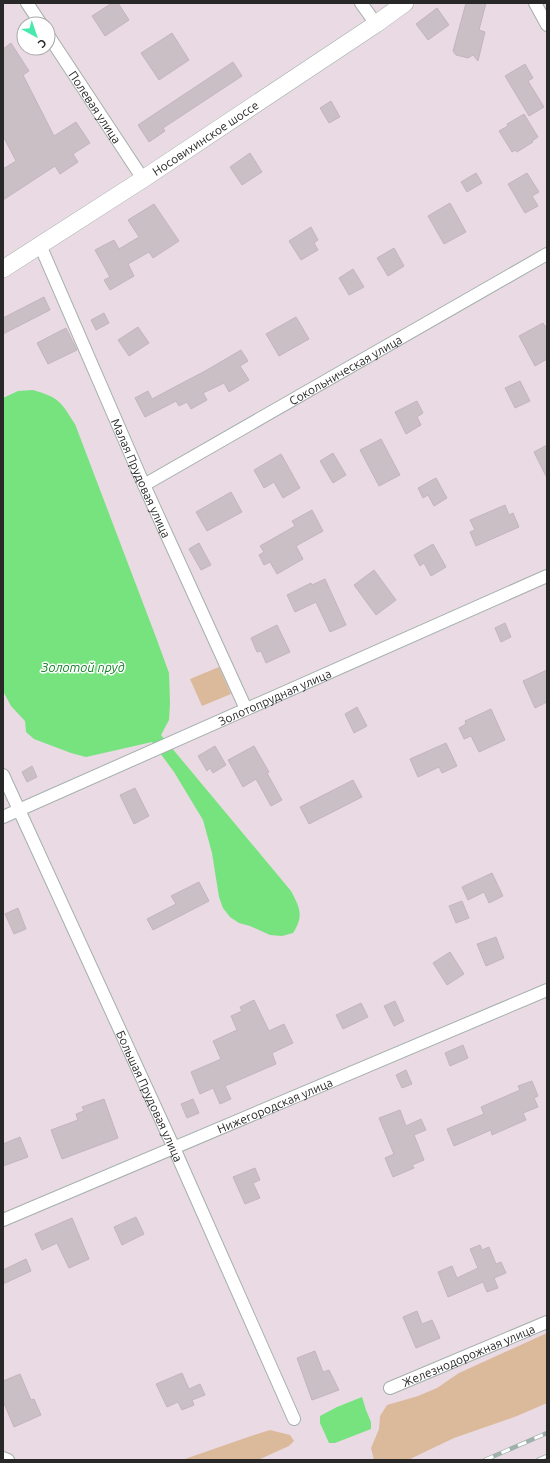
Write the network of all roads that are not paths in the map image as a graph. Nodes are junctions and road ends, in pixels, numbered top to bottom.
1 (27, 3) edge
2 (361, 3) edge
3 (405, 3) edge
4 (535, 3) edge
5 (36, 16) edge
6 (376, 24) junction
7 (547, 25) edge
8 (56, 47) edge
9 (143, 179) junction
10 (40, 245) junction
11 (547, 254) edge
12 (3, 268) edge
13 (144, 486) junction
14 (547, 576) edge
15 (246, 710) junction
16 (3, 775) edge
17 (19, 810) junction
18 (3, 817) edge
19 (547, 990) edge
20 (174, 1148) junction
21 (3, 1220) edge
22 (547, 1322) edge
23 (390, 1388) dead end
24 (294, 1419) dead end
25 (3, 1458) edge
26 (8, 1460) edge

1 - 5 street
2 - 6 street
3 - 6 main road, Носовихинское шоссе
4 - 7 street
6 - 9 main road, Носовихинское шоссе
8 - 9 street, Полевая улица
9 - 10 main road, Носовихинское шоссе
10 - 12 main road, Носовихинское шоссе
10 - 13 street, Малая Прудовая улица
11 - 13 street, Сокольническая улица
13 - 15 street, Малая Прудовая улица
14 - 15 street, Золотопрудная улица
15 - 17 street, Золотопрудная улица
16 - 17 street, Большая Прудовая улица
17 - 18 street, Золотопрудная улица
17 - 20 street, Большая Прудовая улица
19 - 20 street, Нижегородская улица
20 - 21 street, Нижегородская улица
20 - 24 street, Большая Прудовая улица
22 - 23 street, Железнодорожная улица
25 - 26 street

